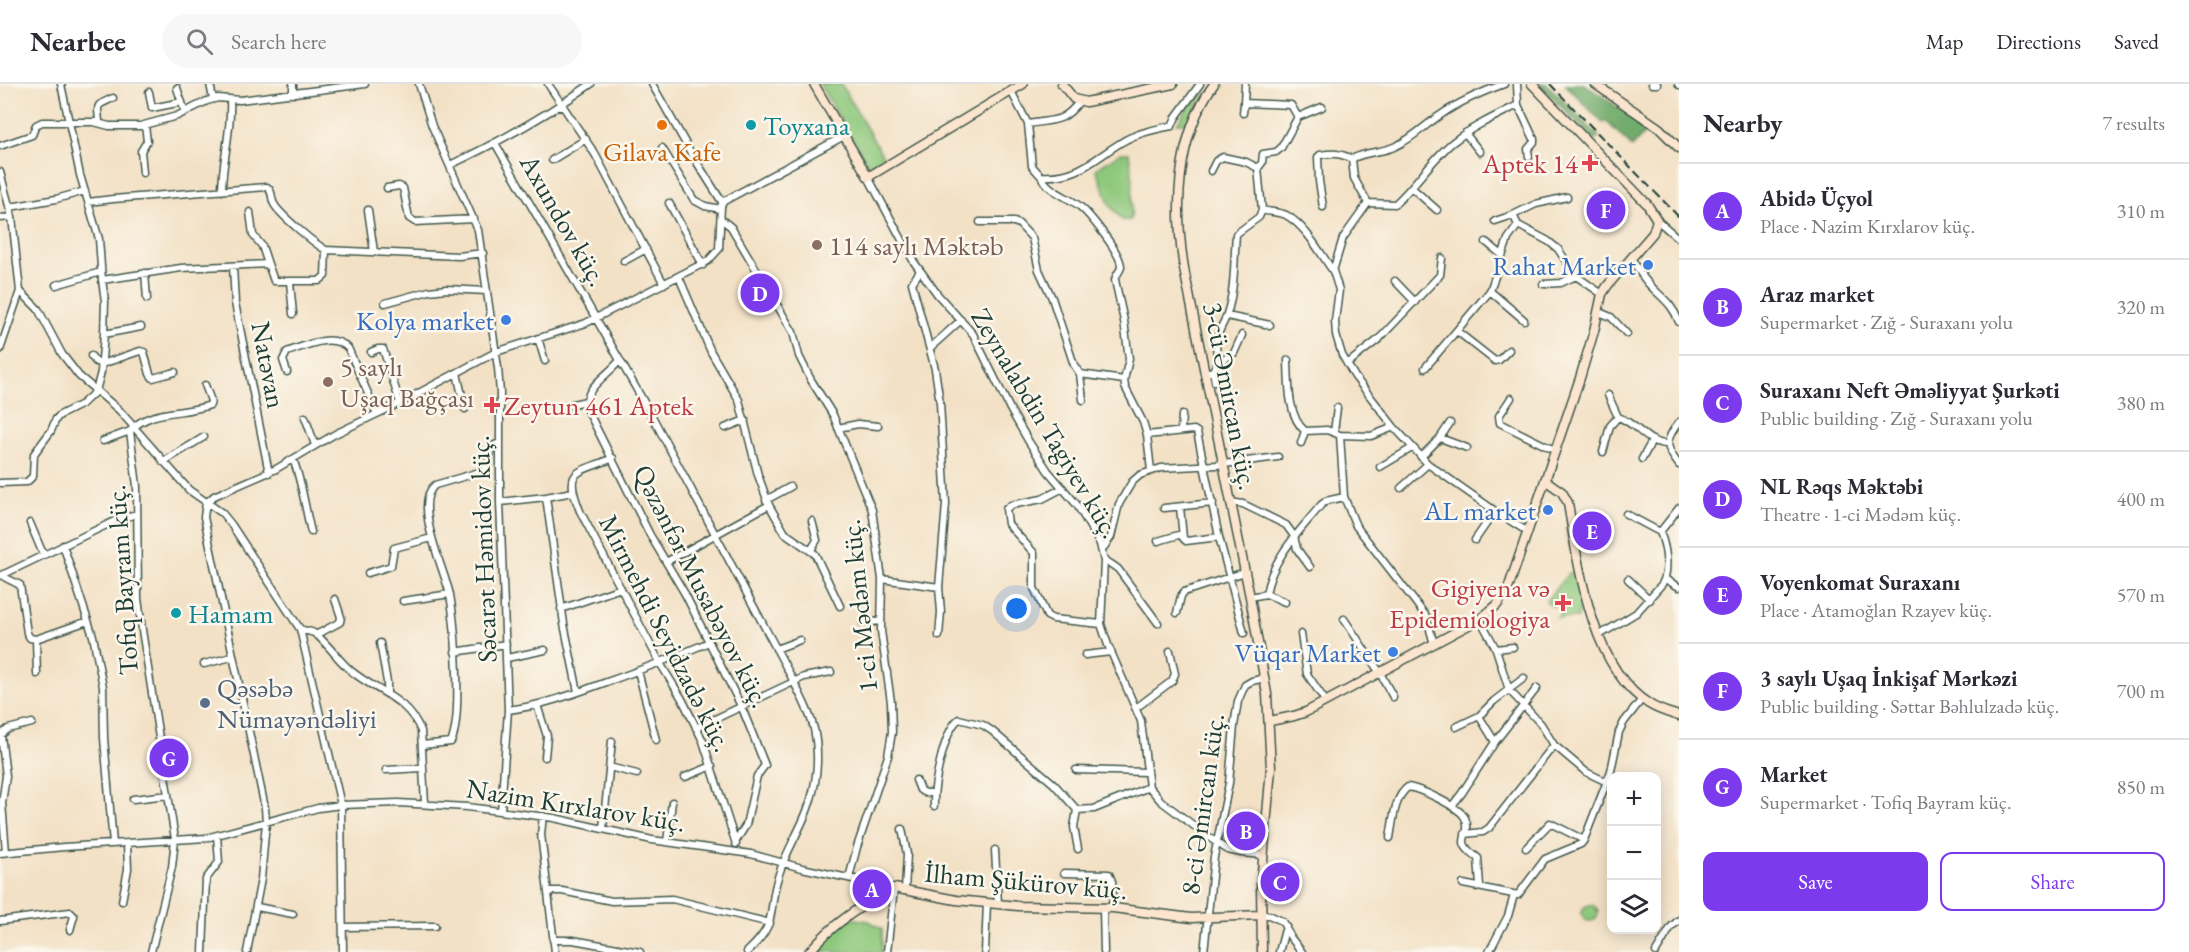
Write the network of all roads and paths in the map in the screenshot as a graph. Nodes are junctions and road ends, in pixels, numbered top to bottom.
1 (61, 84) edge
2 (210, 84) edge
3 (293, 84) edge
4 (365, 84) edge
5 (418, 84) edge
6 (548, 84) edge
7 (591, 84) edge
8 (652, 84) edge
9 (814, 84) edge
10 (1023, 84) edge
11 (1062, 84) edge
12 (1173, 84) edge
13 (1245, 84) edge
14 (1504, 84) edge
15 (1517, 84) edge
16 (1532, 84) edge
17 (1595, 84) edge
18 (1652, 84) edge
19 (1657, 84) edge
20 (1207, 85) edge
21 (177, 88) dead end
22 (1011, 91) junction
23 (149, 92) dead end
24 (293, 94) junction
25 (113, 98) dead end
26 (213, 99) junction
27 (231, 100) junction
28 (182, 102) junction
29 (1079, 102) junction
30 (1244, 103) junction
31 (563, 104) junction
32 (1518, 105) junction
33 (1322, 107) dead end
34 (185, 112) junction
35 (1243, 113) dead end
36 (1298, 117) junction
37 (99, 122) junction
38 (69, 123) junction
39 (1028, 124) junction
40 (145, 125) junction
41 (1465, 133) junction
42 (844, 136) junction
43 (586, 139) junction
44 (495, 144) junction
45 (0, 146) edge
46 (662, 148) dead end
47 (1679, 148) edge
48 (1480, 152) dead end
49 (1529, 157) dead end
50 (1352, 159) junction
51 (552, 160) dead end
52 (450, 165) junction
53 (1258, 168) junction
54 (1211, 171) dead end
55 (0, 172) edge
56 (143, 173) dead end
57 (1041, 176) junction
58 (868, 177) junction
59 (387, 188) dead end
60 (1412, 188) junction
61 (85, 191) junction
62 (222, 191) junction
63 (1567, 197) dead end
64 (88, 202) junction
65 (669, 203) dead end
66 (1368, 203) junction
67 (722, 206) junction
68 (10, 207) junction
69 (1323, 207) dead end
70 (368, 210) dead end
71 (1262, 210) junction
72 (1437, 210) dead end
73 (250, 212) dead end
74 (1513, 215) junction
75 (0, 218) edge
76 (12, 218) junction
77 (474, 219) junction
78 (721, 219) junction
79 (1657, 220) junction
80 (1496, 221) dead end
81 (980, 222) dead end
82 (1518, 225) junction
83 (1679, 238) edge
84 (1486, 242) dead end
85 (646, 249) junction
86 (326, 250) junction
87 (374, 252) junction
88 (483, 253) junction
89 (1502, 255) junction
90 (1442, 258) dead end
91 (1631, 258) junction
92 (624, 261) dead end
93 (268, 264) junction
94 (703, 265) junction
95 (233, 266) junction
96 (920, 271) junction
97 (1334, 271) junction
98 (101, 272) junction
99 (145, 273) junction
100 (1576, 276) junction
101 (679, 277) junction
102 (102, 280) junction
103 (1395, 281) dead end
104 (290, 282) junction
105 (664, 284) junction
106 (1543, 284) dead end
107 (56, 285) dead end
108 (20, 291) junction
109 (487, 291) junction
110 (1490, 291) junction
111 (1602, 294) junction
112 (147, 299) dead end
113 (1415, 302) junction
114 (385, 303) dead end
115 (1599, 312) junction
116 (293, 314) dead end
117 (1227, 316) junction
118 (597, 318) junction
119 (961, 320) junction
120 (1524, 321) dead end
121 (1679, 322) edge
122 (1270, 325) dead end
123 (141, 327) dead end
124 (1458, 332) junction
125 (104, 334) junction
126 (1627, 334) dead end
127 (1242, 335) dead end
128 (538, 338) junction
129 (930, 348) junction
130 (0, 350) edge
131 (1509, 350) dead end
132 (371, 352) dead end
133 (496, 352) junction
134 (91, 356) dead end
135 (620, 360) junction
136 (1288, 360) dead end
137 (545, 361) dead end
138 (1218, 363) junction
139 (102, 364) junction
140 (1347, 364) junction
141 (1425, 368) dead end
142 (175, 372) dead end
143 (287, 372) dead end
144 (1209, 372) junction
145 (457, 373) junction
146 (1080, 374) junction
147 (1124, 380) junction
148 (1215, 382) dead end
149 (206, 385) dead end
150 (96, 391) junction
151 (1608, 394) dead end
152 (1511, 399) dead end
153 (1083, 400) dead end
154 (586, 401) junction
155 (400, 403) junction
156 (564, 406) dead end
157 (1338, 408) dead end
158 (465, 409) dead end
159 (377, 414) junction
160 (1182, 415) dead end
161 (305, 417) dead end
162 (1618, 417) junction
163 (745, 420) junction
164 (1679, 422) edge
165 (1450, 423) dead end
166 (878, 426) dead end
167 (1394, 427) junction
168 (725, 428) dead end
169 (838, 428) junction
170 (132, 429) junction
171 (1181, 431) junction
172 (1305, 431) junction
173 (1337, 434) junction
174 (1147, 435) junction
175 (204, 437) dead end
176 (1440, 438) junction
177 (103, 441) dead end
178 (1652, 441) junction
179 (500, 443) junction
180 (1301, 443) dead end
181 (1667, 444) junction
182 (315, 445) junction
183 (1412, 448) junction
184 (1467, 448) dead end
185 (1556, 451) junction
186 (1603, 452) dead end
187 (1278, 457) dead end
188 (1421, 457) junction
189 (613, 458) junction
190 (293, 459) junction
191 (1642, 459) dead end
192 (163, 462) junction
193 (1203, 464) junction
194 (1223, 464) junction
195 (1428, 464) junction
196 (1679, 465) edge
197 (1380, 467) dead end
198 (1151, 471) junction
199 (269, 473) junction
200 (1545, 480) junction
201 (0, 483) edge
202 (790, 488) dead end
203 (1064, 488) junction
204 (1401, 488) dead end
205 (573, 492) junction
206 (546, 497) junction
207 (1344, 497) junction
208 (500, 502) junction
209 (767, 502) junction
210 (1230, 502) junction
211 (206, 503) junction
212 (1213, 503) junction
213 (1180, 507) junction
214 (1164, 508) dead end
215 (1679, 508) edge
216 (1495, 511) junction
217 (137, 514) junction
218 (1626, 514) dead end
219 (812, 521) dead end
220 (30, 523) dead end
221 (311, 532) dead end
222 (1528, 532) junction
223 (1660, 532) junction
224 (716, 534) junction
225 (1182, 534) junction
226 (1294, 536) junction
227 (1219, 537) junction
228 (432, 538) junction
229 (1475, 540) dead end
230 (1158, 541) dead end
231 (63, 545) junction
232 (811, 550) junction
233 (1102, 550) junction
234 (43, 554) junction
235 (1104, 561) junction
236 (666, 562) junction
237 (1310, 567) dead end
238 (1245, 572) junction
239 (368, 573) dead end
240 (2, 575) edge
241 (1229, 576) junction
242 (1679, 577) edge
243 (882, 579) junction
244 (1628, 579) dead end
245 (1665, 579) junction
246 (1672, 583) junction
247 (939, 587) junction
248 (1679, 587) edge
249 (621, 588) junction
250 (450, 594) junction
251 (1266, 594) junction
252 (1250, 597) junction
253 (335, 599) dead end
254 (1650, 600) junction
255 (403, 601) dead end
256 (1285, 602) dead end
257 (840, 606) dead end
258 (561, 609) junction
259 (1177, 613) dead end
260 (1344, 619) dead end
261 (1480, 619) junction
262 (88, 621) junction
263 (881, 621) junction
264 (862, 623) dead end
265 (1158, 623) dead end
266 (1101, 624) junction
267 (300, 629) junction
268 (1244, 633) dead end
269 (1301, 634) dead end
270 (316, 635) junction
271 (939, 636) dead end
272 (1598, 636) junction
273 (36, 639) junction
274 (800, 640) dead end
275 (709, 642) junction
276 (380, 643) dead end
277 (506, 644) junction
278 (1434, 644) junction
279 (1513, 646) dead end
280 (776, 649) junction
281 (1496, 649) junction
282 (545, 650) dead end
283 (1170, 651) dead end
284 (455, 652) junction
285 (1111, 652) junction
286 (1085, 655) dead end
287 (232, 657) junction
288 (507, 658) junction
289 (660, 663) junction
290 (204, 664) dead end
291 (638, 671) junction
292 (831, 672) dead end
293 (1380, 673) junction
294 (37, 674) dead end
295 (1265, 678) junction
296 (1524, 678) dead end
297 (794, 682) junction
298 (1537, 688) dead end
299 (1509, 690) junction
300 (578, 692) junction
301 (387, 693) junction
302 (1393, 697) dead end
303 (1642, 699) junction
304 (1326, 702) junction
305 (537, 705) junction
306 (1524, 706) junction
307 (742, 708) junction
308 (1137, 708) junction
309 (508, 710) junction
310 (1679, 714) edge
311 (1479, 717) junction
312 (1270, 721) junction
313 (32, 723) dead end
314 (1456, 727) dead end
315 (696, 728) junction
316 (656, 740) dead end
317 (612, 741) dead end
318 (1494, 742) junction
319 (422, 745) junction
320 (1554, 745) junction
321 (545, 757) dead end
322 (712, 766) junction
323 (609, 767) junction
324 (423, 768) junction
325 (386, 770) dead end
326 (1076, 770) dead end
327 (1146, 772) junction
328 (1610, 772) edge
329 (636, 774) dead end
330 (685, 777) dead end
331 (916, 780) dead end
332 (1607, 782) joint
333 (1149, 787) junction
334 (933, 793) junction
335 (168, 795) junction
336 (133, 800) dead end
337 (672, 802) dead end
338 (425, 804) junction
339 (341, 805) junction
340 (934, 806) dead end
341 (1452, 806) junction
342 (1077, 810) junction
343 (501, 811) junction
344 (543, 816) junction
345 (266, 822) junction
346 (603, 829) junction
347 (902, 829) dead end
348 (1466, 834) junction
349 (217, 836) junction
350 (1390, 838) dead end
351 (175, 839) junction
352 (1584, 840) junction
353 (736, 841) junction
354 (667, 842) junction
355 (127, 843) junction
356 (1217, 843) junction
357 (113, 844) junction
358 (1526, 848) dead end
359 (1078, 849) dead end
360 (995, 850) dead end
361 (736, 851) junction
362 (3, 853) edge
363 (1264, 855) junction
364 (783, 863) junction
365 (1064, 873) dead end
366 (852, 879) junction
367 (1463, 884) dead end
368 (1480, 886) junction
369 (894, 888) junction
370 (549, 891) junction
371 (905, 891) junction
372 (1514, 895) junction
373 (122, 901) dead end
374 (866, 903) junction
375 (987, 903) junction
376 (998, 904) junction
377 (257, 907) junction
378 (1103, 908) junction
379 (1113, 908) junction
380 (292, 914) dead end
381 (1261, 915) junction
382 (1208, 918) junction
383 (1679, 920) edge
384 (0, 921) edge
385 (770, 923) junction
386 (435, 926) dead end
387 (1286, 926) junction
388 (343, 927) junction
389 (70, 930) dead end
390 (553, 940) junction
391 (619, 950) edge
392 (151, 952) edge
393 (203, 952) edge
394 (247, 952) edge
395 (253, 952) edge
396 (343, 952) edge
397 (555, 952) edge
398 (640, 952) edge
399 (747, 952) edge
400 (809, 952) edge
401 (887, 952) edge
402 (984, 952) edge
403 (1104, 952) edge
404 (1204, 952) edge
405 (1262, 952) edge
406 (1279, 952) edge
407 (1302, 952) edge
408 (1489, 952) edge
409 (1656, 952) edge

1 - 38 street
2 - 26 street
3 - 24 street
4 - 24 street
5 - 52 street, Səcarət Həmidov küç.
6 - 31 street
7 - 31 street
8 - 67 street
9 - 42 main road
10 - 22 main road
11 - 29 main road
12 - 29 main road
13 - 30 street
14 - 50 street
15 - 32 street
16 - 79 main road
17 - 47 main road
18 - 19 street
20 - 57 street
20 - 144 main road, 3-cü Əmircan küç.
21 - 28 street
22 - 39 street
22 - 58 main road
23 - 28 street
24 - 27 street
25 - 37 street
26 - 27 street
26 - 34 street
27 - 62 street
28 - 34 street
29 - 39 street
30 - 35 street
30 - 36 street
31 - 43 street
31 - 44 street
32 - 41 street
32 - 49 street
33 - 36 street
34 - 40 street
36 - 53 street
37 - 38 street
37 - 40 street
38 - 45 street
38 - 61 street
39 - 57 street
40 - 56 street
41 - 48 street
41 - 60 street
42 - 58 main road
42 - 67 street
43 - 51 street
43 - 85 street
44 - 52 street
44 - 118 street, Axundov küç.
46 - 67 street
50 - 66 street
50 - 69 street
52 - 77 street, Səcarət Həmidov küç.
53 - 54 street
53 - 71 street
55 - 68 street
57 - 147 street
58 - 96 street, Zeynalabdin Tagiyev küç.
59 - 77 street
60 - 66 street
60 - 72 street
61 - 64 street
61 - 68 street
62 - 64 street
62 - 86 street
63 - 74 street
64 - 98 street
65 - 94 street
66 - 97 street
67 - 78 street
68 - 76 street
70 - 87 street
71 - 97 street
71 - 117 street
73 - 93 street
74 - 80 street
74 - 82 street
75 - 76 street
76 - 108 street
77 - 88 street, Səcarət Həmidov küç.
78 - 94 street
78 - 169 street, 1-ci Mədəm küç.
79 - 83 street
79 - 91 main road
81 - 146 street
82 - 89 street
82 - 100 street
84 - 89 street
85 - 92 street
85 - 105 street
86 - 87 street
86 - 104 street
87 - 88 street
88 - 109 street, Səcarət Həmidov küç.
89 - 110 street
90 - 113 street
91 - 111 main road
91 - 121 street
93 - 95 street
93 - 104 street
94 - 101 street
95 - 99 street
95 - 199 street, Natəvan
96 - 119 street, Zeynalabdin Tagiyev küç.
96 - 129 street
97 - 140 street
98 - 102 street
98 - 107 street
99 - 102 street
99 - 112 street
100 - 106 street
100 - 111 street
101 - 105 street
101 - 163 street
102 - 125 street
103 - 113 street
104 - 116 street
105 - 118 street
108 - 130 street
108 - 150 street, Tofiq Bayram küç.
109 - 114 street
109 - 133 street, Səcarət Həmidov küç.
110 - 120 street
110 - 124 street
111 - 115 main road
113 - 140 street
115 - 126 street
115 - 185 main road
117 - 122 street
117 - 138 street
118 - 128 street
118 - 135 street, Axundov küç.
119 - 129 street
119 - 203 street, Zeynalabdin Tagiyev küç.
123 - 125 street
124 - 131 street
124 - 141 street
125 - 139 street
127 - 138 street
128 - 133 street
128 - 137 street
129 - 247 street
132 - 155 street
133 - 145 street
133 - 179 street, Səcarət Həmidov küç.
134 - 139 street
135 - 154 street
135 - 224 street, Axundov küç.
136 - 172 street
138 - 144 street
139 - 142 street
139 - 150 street
140 - 167 street
143 - 159 street
144 - 148 street
144 - 194 main road, 3-cü Əmircan küç.
145 - 155 street
145 - 158 street
146 - 147 street
146 - 153 street
147 - 174 street
149 - 170 street
150 - 170 street, Tofiq Bayram küç.
150 - 201 street
151 - 162 street
152 - 185 street
154 - 156 street
154 - 189 street, Qəzənfər Musabəyov küç.
155 - 159 street
157 - 173 street
159 - 182 street
160 - 171 street
161 - 182 street
162 - 178 street
162 - 186 street
163 - 168 street
163 - 209 street
164 - 181 street
165 - 176 street
166 - 169 street
167 - 173 street
167 - 183 street
169 - 243 street, 1-ci Mədəm küç.
170 - 177 street
170 - 192 street, Tofiq Bayram küç.
170 - 217 street, Tofiq Bayram küç.
171 - 174 street
171 - 193 street
172 - 173 street
172 - 180 street
173 - 207 street
174 - 198 street
175 - 192 street
176 - 184 street
176 - 188 street
178 - 181 street
178 - 191 street
179 - 208 street, Səcarət Həmidov küç.
179 - 228 street
181 - 196 street
182 - 190 street
183 - 188 street
183 - 197 street
185 - 200 main road
187 - 194 street
188 - 195 street
189 - 205 street, Mirmehdi Seyidzadə küç.
189 - 236 street, Qəzənfər Musabəyov küç.
190 - 199 street
190 - 221 street
192 - 211 street, Tofiq Bayram küç.
193 - 194 street
193 - 198 street
193 - 212 street
194 - 210 main road, 3-cü Əmircan küç.
195 - 204 street
195 - 216 street
198 - 233 street
199 - 211 street
200 - 222 main road
200 - 272 main road
202 - 209 street
203 - 233 street, Zeynalabdin Tagiyev küç.
203 - 266 street
205 - 206 street
205 - 249 street, Mirmehdi Seyidzadə küç.
206 - 208 street
206 - 258 street
207 - 226 street
207 - 278 street
208 - 277 street, Səcarət Həmidov küç.
209 - 224 street
209 - 232 street
210 - 226 street
210 - 238 main road, 3-cü Əmircan küç.
211 - 267 street, Tofiq Bayram küç.
211 - 287 street
212 - 213 street
212 - 227 street
213 - 214 street
213 - 225 street
215 - 223 street
216 - 222 street
216 - 229 street
217 - 231 street
217 - 335 street, Tofiq Bayram küç.
218 - 223 street
219 - 232 street
220 - 234 street
222 - 261 main road
223 - 245 street
224 - 236 street
224 - 280 street, Axundov küç.
225 - 227 street
225 - 230 street
226 - 237 street
226 - 251 street
227 - 241 street
228 - 239 street
228 - 250 street
231 - 234 street
231 - 262 street
232 - 257 street
233 - 235 street, Zeynalabdin Tagiyev küç.
234 - 240 street
235 - 265 street
235 - 266 street, Zeynalabdin Tagiyev küç.
236 - 275 street, Qəzənfər Musabəyov küç.
238 - 241 street
238 - 252 main road, 3-cü Əmircan küç.
240 - 273 street
241 - 259 street
241 - 268 street
242 - 246 street
243 - 247 street
243 - 263 street, 1-ci Mədəm küç.
244 - 254 street
245 - 246 street
245 - 254 street
246 - 248 street
247 - 271 street
249 - 258 street
249 - 289 street, Mirmehdi Seyidzadə küç.
250 - 255 street
250 - 284 street
251 - 252 street
251 - 256 street
252 - 295 main road, 3-cü Əmircan küç.
253 - 270 street
254 - 272 street
258 - 300 street
260 - 293 street
261 - 278 main road
261 - 281 street
262 - 273 street
262 - 357 street
263 - 264 street
263 - 366 street, 1-ci Mədəm küç.
266 - 285 street, Zeynalabdin Tagiyev küç.
267 - 270 street
267 - 339 street
269 - 304 street
270 - 301 street
272 - 303 main road
273 - 294 street
274 - 280 street
275 - 289 street
275 - 307 street, Qəzənfər Musabəyov küç.
276 - 301 street
277 - 284 street
277 - 288 street, Səcarət Həmidov küç.
278 - 293 main road
279 - 281 street
280 - 297 street, Axundov küç.
281 - 299 street
282 - 288 street
283 - 308 street
284 - 319 street
285 - 286 street
285 - 308 street, Zeynalabdin Tagiyev küç.
287 - 290 street
287 - 345 street
288 - 309 street, Səcarət Həmidov küç.
289 - 291 street
289 - 315 street, Mirmehdi Seyidzadə küç.
291 - 300 street
291 - 316 street
292 - 297 street
293 - 302 street
293 - 304 main road
295 - 312 main road, 3-cü Əmircan küç.
295 - 356 street, 8-ci Əmircan küç.
296 - 299 street
297 - 307 street
297 - 364 street, Axundov küç.
298 - 306 street
299 - 306 street
299 - 311 street
300 - 305 street
301 - 319 street
303 - 310 main road
303 - 328 street
304 - 312 main road
305 - 309 street
305 - 321 street
306 - 318 street
306 - 320 street
307 - 315 street
307 - 353 street, Qəzənfər Musabəyov küç.
308 - 327 street, Zeynalabdin Tagiyev küç.
309 - 343 street, Səcarət Həmidov küç.
311 - 314 street
311 - 318 street
312 - 363 main road, 3-cü Əmircan küç.
313 - 362 street
315 - 322 street, Mirmehdi Seyidzadə küç.
317 - 323 street
318 - 341 street
319 - 324 street
320 - 332 street
320 - 348 street
322 - 330 street
322 - 353 street, Mirmehdi Seyidzadə küç.
323 - 329 street
323 - 346 street
324 - 325 street
324 - 338 street
326 - 327 street
327 - 333 street, Zeynalabdin Tagiyev küç.
331 - 334 street
332 - 352 street
333 - 342 street
333 - 356 street
334 - 340 street
334 - 342 street
335 - 336 street
335 - 351 street, Tofiq Bayram küç.
337 - 354 street
338 - 339 street, Nazim Kırxlarov küç.
338 - 343 street, Nazim Kırxlarov küç.
339 - 345 street, Nazim Kırxlarov küç.
339 - 388 street
341 - 348 street
341 - 350 street
342 - 359 street
343 - 344 street, Nazim Kırxlarov küç.
344 - 346 street, Nazim Kırxlarov küç.
344 - 370 street
345 - 349 street, Nazim Kırxlarov küç.
345 - 377 street
346 - 354 street, Nazim Kırxlarov küç.
347 - 371 street
348 - 368 street
349 - 351 street, Nazim Kırxlarov küç.
349 - 393 street
351 - 355 street, Nazim Kırxlarov küç.
351 - 392 street, Tofiq Bayram küç.
352 - 358 street
352 - 372 street
353 - 361 street, Mirmehdi Seyidzadə küç.
354 - 361 street, Nazim Kırxlarov küç.
355 - 357 street, Nazim Kırxlarov küç.
355 - 373 street
356 - 363 street
356 - 382 street, 8-ci Əmircan küç.
357 - 362 street, Nazim Kırxlarov küç.
360 - 376 street
361 - 364 street, Nazim Kırxlarov küç.
363 - 381 main road, 3-cü Əmircan küç.
364 - 366 street, Nazim Kırxlarov küç.
364 - 385 street
365 - 379 street
366 - 369 street, Nazim Kırxlarov küç.
366 - 374 street
367 - 368 street
368 - 372 street
369 - 371 main road, İlham Şükürov küç.
369 - 374 main road, İlham Şükürov küç.
369 - 401 street
370 - 385 street
370 - 390 street
371 - 375 main road, İlham Şükürov küç.
372 - 408 street
374 - 400 main road, İlham Şükürov küç.
375 - 376 main road, İlham Şükürov küç.
375 - 402 street
376 - 378 main road, İlham Şükürov küç.
377 - 380 street
377 - 394 street
378 - 379 main road, İlham Şükürov küç.
378 - 403 street
379 - 382 main road, İlham Şükürov küç.
381 - 382 main road, İlham Şükürov küç.
381 - 387 street
381 - 405 main road, 3-cü Əmircan küç.
382 - 404 street, 8-ci Əmircan küç.
383 - 409 street
384 - 389 street
385 - 399 street
386 - 388 street
387 - 406 street
387 - 407 street
388 - 396 street
390 - 391 street
390 - 397 street
391 - 398 street
394 - 395 street

